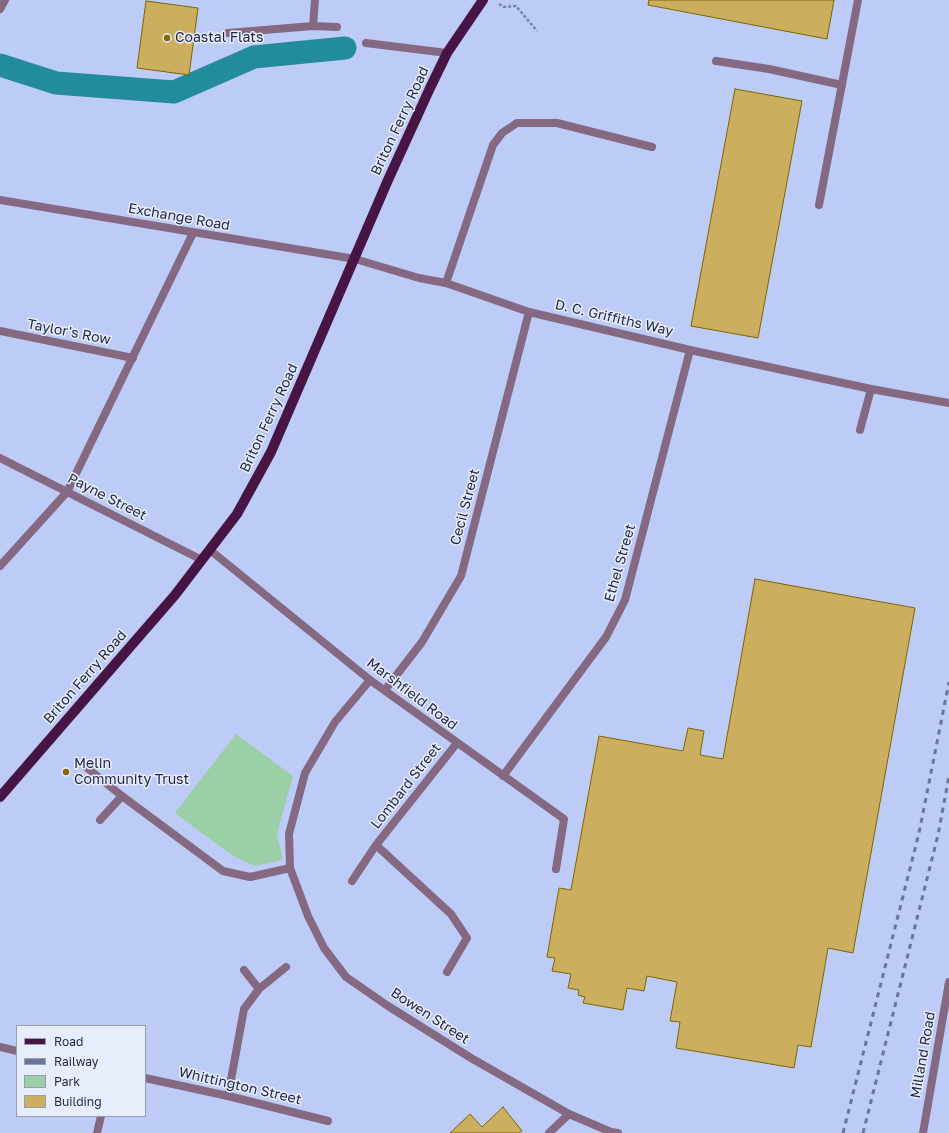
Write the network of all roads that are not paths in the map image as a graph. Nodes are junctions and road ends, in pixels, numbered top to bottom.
1 (5, 0) edge
2 (314, 0) edge
3 (483, 0) edge
4 (858, 0) edge
5 (0, 9) edge
6 (313, 26) junction
7 (338, 27) dead end
8 (228, 33) dead end
9 (366, 43) dead end
10 (447, 53) junction
11 (716, 61) dead end
12 (842, 85) junction
13 (652, 147) dead end
14 (0, 200) edge
15 (819, 205) dead end
16 (193, 232) junction
17 (354, 259) junction
18 (446, 283) junction
19 (529, 312) junction
20 (0, 331) edge
21 (690, 350) junction
22 (133, 358) junction
23 (871, 389) junction
24 (949, 403) edge
25 (860, 430) dead end
26 (0, 458) edge
27 (67, 492) junction
28 (210, 550) junction
29 (202, 560) junction
30 (0, 566) edge
31 (370, 680) junction
32 (385, 690) junction
33 (457, 743) junction
34 (86, 767) dead end
35 (503, 776) junction
36 (122, 796) junction
37 (0, 797) edge
38 (100, 820) dead end
39 (376, 845) junction
40 (290, 868) junction
41 (556, 869) dead end
42 (352, 881) dead end
43 (286, 968) dead end
44 (244, 970) dead end
45 (447, 972) dead end
46 (949, 982) edge
47 (259, 989) junction
48 (0, 1047) edge
49 (16, 1051) edge
50 (146, 1078) edge
51 (228, 1096) junction
52 (569, 1114) junction
53 (101, 1117) edge
54 (328, 1121) dead end
55 (614, 1132) edge
56 (97, 1133) edge
57 (549, 1133) edge
58 (923, 1133) edge

1 - 5 street
2 - 6 street
3 - 10 main road, Briton Ferry Road
4 - 12 street
6 - 7 street
6 - 8 street
9 - 10 street
10 - 17 main road, Briton Ferry Road
11 - 12 street
12 - 15 street
13 - 18 street
14 - 16 street, Exchange Road
16 - 17 street, Exchange Road
16 - 22 street
17 - 18 street, D. C. Griffiths Way
17 - 28 main road, Briton Ferry Road
18 - 19 street, D. C. Griffiths Way
19 - 21 street, D. C. Griffiths Way
19 - 32 street, Cecil Street
20 - 22 street, Taylor's Row
21 - 23 street, D. C. Griffiths Way
21 - 35 street, Ethel Street
22 - 27 street
23 - 24 street, D. C. Griffiths Way
23 - 25 street
26 - 27 street, Payne Street
27 - 29 street, Payne Street
27 - 30 street
28 - 29 main road, Briton Ferry Road
28 - 31 street, Marshfield Road
29 - 37 main road, Briton Ferry Road
31 - 32 street, Marshfield Road
31 - 40 street, Bowen Street
32 - 33 street, Marshfield Road
33 - 35 street, Marshfield Road
33 - 39 street, Lombard Street
34 - 36 street
35 - 41 street, Marshfield Road
36 - 38 street
36 - 40 street
39 - 42 street, Lombard Street
39 - 45 street, Lombard Street
40 - 52 street, Bowen Street
43 - 47 street
44 - 47 street
46 - 58 street, Milland Road
47 - 51 street
48 - 49 street
50 - 51 street, Whittington Street
51 - 54 street, Whittington Street
52 - 55 street, Bowen Street
52 - 57 street
53 - 56 street

